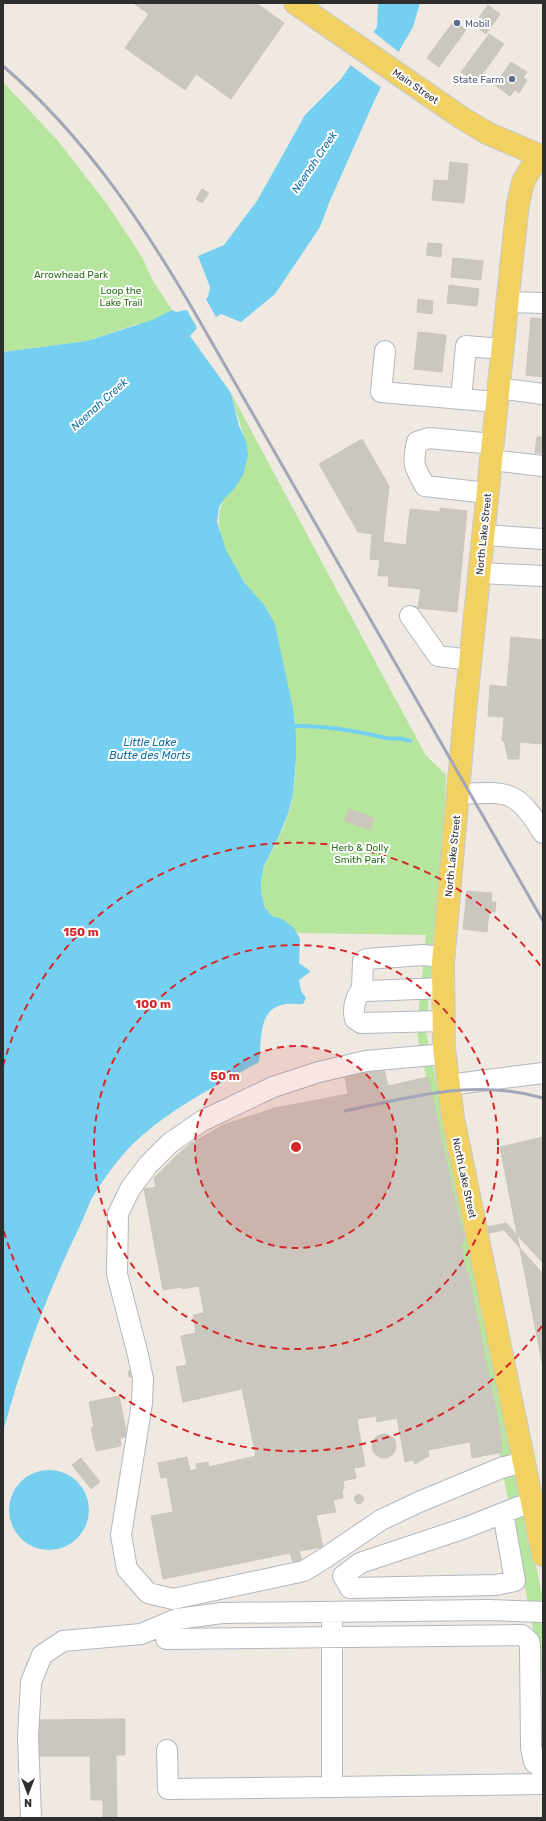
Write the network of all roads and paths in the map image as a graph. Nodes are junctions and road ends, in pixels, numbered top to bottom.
1 (295, 3) edge
2 (541, 154) edge
3 (507, 302) junction
4 (543, 303) edge
5 (502, 349) junction
6 (385, 351) dead end
7 (543, 394) edge
8 (497, 395) junction
9 (461, 399) junction
10 (492, 452) junction
11 (543, 466) edge
12 (487, 493) junction
13 (483, 535) junction
14 (543, 539) edge
15 (479, 573) junction
16 (543, 576) edge
17 (410, 616) dead end
18 (471, 660) junction
19 (458, 794) junction
20 (543, 832) edge
21 (444, 957) junction
22 (362, 988) junction
23 (442, 988) junction
24 (443, 1021) junction
25 (445, 1054) junction
26 (543, 1073) edge
27 (448, 1085) junction
28 (523, 1462) junction
29 (532, 1504) junction
30 (496, 1516) junction
31 (543, 1555) edge
32 (332, 1611) junction
33 (543, 1612) edge
34 (332, 1637) junction
35 (166, 1639) dead end
36 (167, 1750) dead end
37 (536, 1759) edge
38 (512, 1784) junction
39 (543, 1784) edge
40 (332, 1786) junction
41 (30, 1818) edge

1 - 2 main road, Main Street
2 - 3 main road, North Lake Street
3 - 4 lane
3 - 5 main road, North Lake Street
5 - 8 main road, North Lake Street
5 - 9 lane
6 - 9 lane
7 - 8 lane
8 - 9 lane
8 - 10 main road, North Lake Street
10 - 11 lane
10 - 12 main road, North Lake Street
10 - 12 lane
12 - 13 main road, North Lake Street
13 - 14 lane
13 - 15 main road, North Lake Street
15 - 16 lane
15 - 18 main road, North Lake Street
17 - 18 lane
18 - 19 main road, North Lake Street
19 - 20 lane
19 - 21 main road, North Lake Street
21 - 22 lane
21 - 23 main road, North Lake Street
22 - 23 lane
22 - 24 lane
23 - 24 main road, North Lake Street
24 - 25 main road, North Lake Street
25 - 27 main road, North Lake Street
25 - 28 lane
26 - 27 lane
27 - 28 main road, North Lake Street
28 - 29 main road, North Lake Street
29 - 30 lane
29 - 31 main road, North Lake Street
30 - 30 lane
32 - 33 lane
32 - 34 lane
32 - 41 lane
34 - 35 lane
34 - 37 lane
34 - 40 lane
36 - 40 lane
37 - 38 lane
38 - 39 lane
38 - 40 lane

